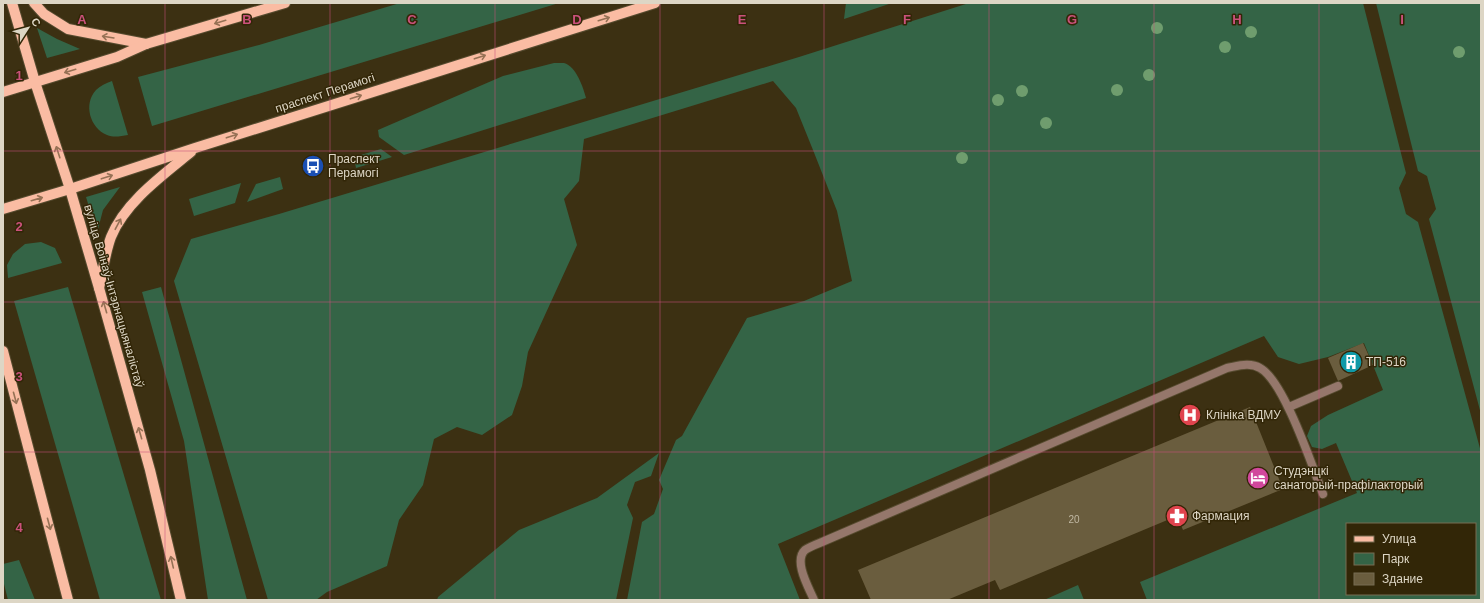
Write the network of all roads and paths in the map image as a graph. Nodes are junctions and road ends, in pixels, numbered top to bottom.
1 (12, 3) edge
2 (34, 3) edge
3 (285, 3) edge
4 (655, 3) edge
5 (146, 44) junction
6 (35, 82) junction
7 (3, 92) edge
8 (195, 148) junction
9 (70, 189) junction
10 (3, 209) edge
11 (99, 288) junction
12 (4, 356) edge
13 (1338, 386) dead end
14 (1289, 407) junction
15 (1323, 494) dead end
16 (68, 600) edge
17 (181, 600) edge
18 (814, 600) edge

1 - 6 main road, вуліца Воінаў-Інтэрнацыяналістаў
5 -> 2 main road
3 -> 5 main road
8 -> 4 main road, праспект Перамогі
5 -> 6 main road
6 - 7 main road
9 -> 6 main road, вуліца Воінаў-Інтэрнацыяналістаў
9 -> 8 main road, праспект Перамогі
11 -> 8 main road
10 -> 9 main road, праспект Перамогі
9 - 11 main road, вуліца Воінаў-Інтэрнацыяналістаў
17 -> 11 main road, вуліца Воінаў-Інтэрнацыяналістаў
12 -> 16 main road
13 - 14 lane
14 - 15 lane
14 - 18 lane

